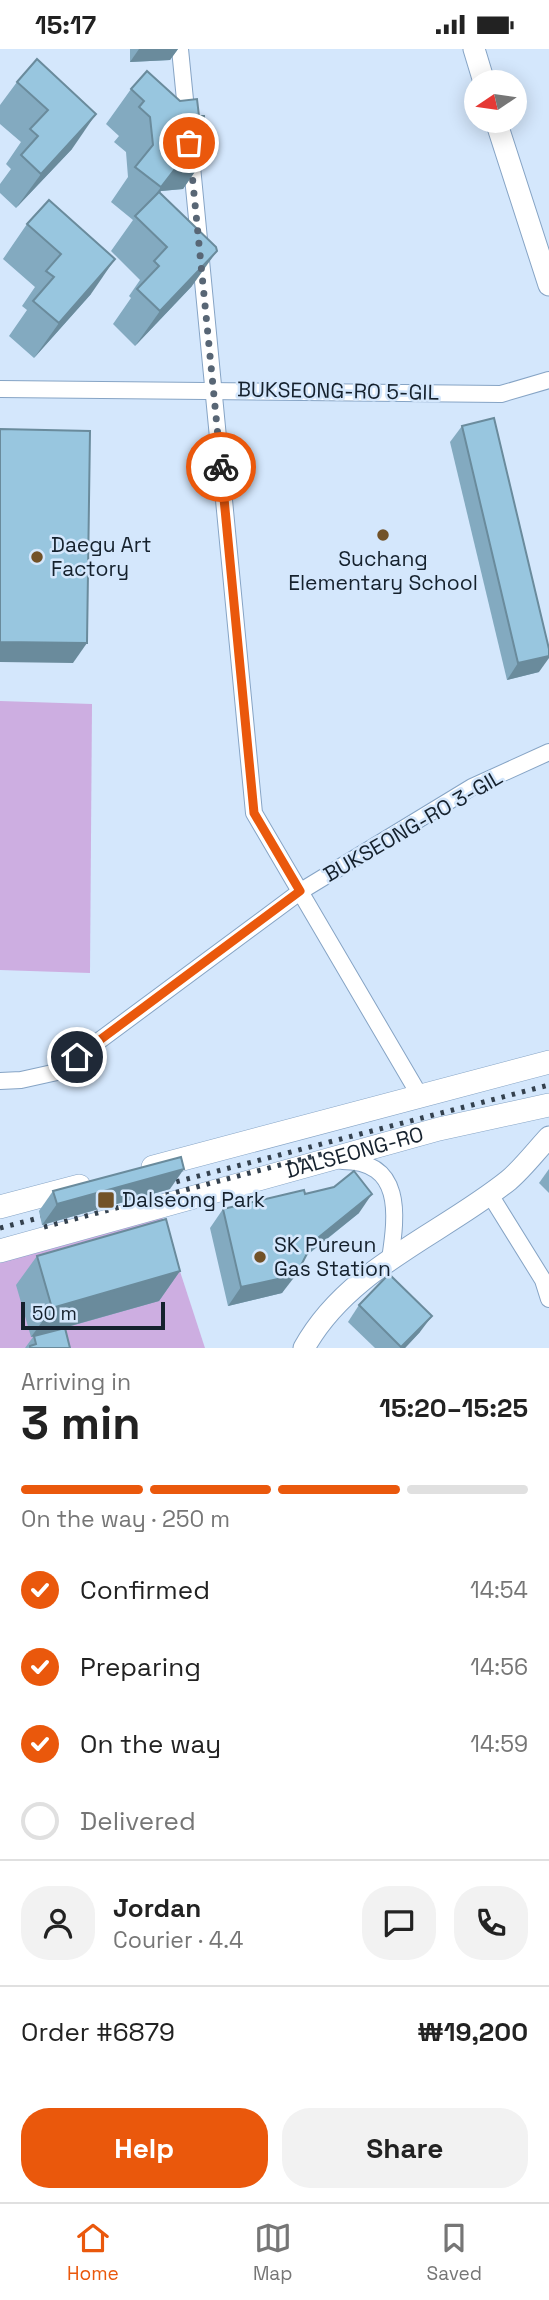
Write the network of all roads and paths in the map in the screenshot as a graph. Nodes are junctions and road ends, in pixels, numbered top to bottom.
1 (180, 49) edge
2 (474, 49) edge
3 (480, 70) edge
4 (500, 133) edge
5 (547, 272) edge
6 (549, 380) edge
7 (0, 389) edge
8 (214, 389) junction
9 (549, 752) edge
10 (300, 891) junction
11 (549, 1062) edge
12 (0, 1080) edge
13 (420, 1096) junction
14 (549, 1105) edge
15 (549, 1137) edge
16 (326, 1161) junction
17 (131, 1173) edge
18 (105, 1179) edge
19 (489, 1193) junction
20 (0, 1207) edge
21 (0, 1251) edge
22 (390, 1259) junction
23 (549, 1299) edge
24 (304, 1348) edge

1 - 8 street
2 - 3 street
4 - 5 street
6 - 8 street, BUKSEONG-RO 5-GIL
7 - 8 street, BUKSEONG-RO 5-GIL
8 - 10 street
9 - 10 street, BUKSEONG-RO 3-GIL
10 - 12 street, BUKSEONG-RO 3-GIL
10 - 13 street
11 - 13 main road
13 - 17 main road
14 - 16 main road, DALSEONG-RO
15 - 19 street
16 - 21 main road, DALSEONG-RO
16 - 22 street
18 - 20 main road
19 - 22 street
19 - 23 street
22 - 24 street

